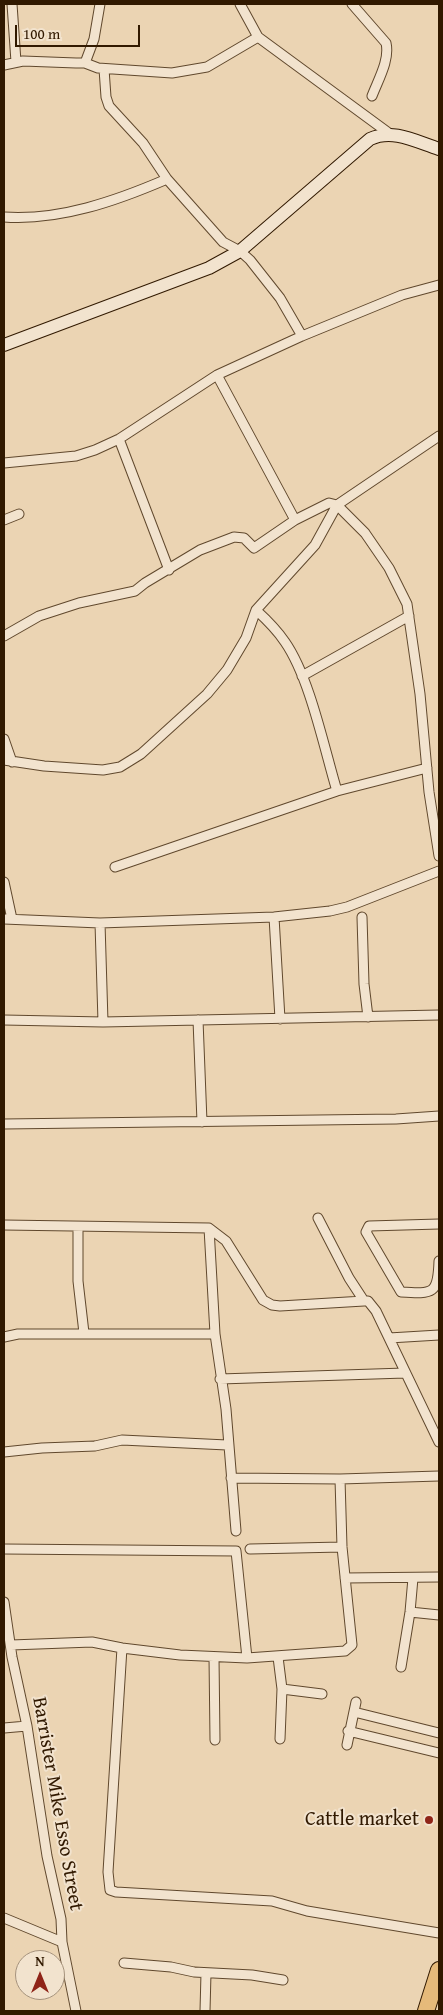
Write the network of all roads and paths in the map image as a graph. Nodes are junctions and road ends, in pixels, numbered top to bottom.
1 (12, 4) edge
2 (100, 4) edge
3 (240, 4) edge
4 (352, 4) edge
5 (258, 38) junction
6 (16, 62) junction
7 (85, 63) junction
8 (4, 66) edge
9 (104, 69) junction
10 (372, 96) dead end
11 (390, 134) junction
12 (439, 149) edge
13 (167, 180) junction
14 (4, 217) edge
15 (240, 251) junction
16 (439, 285) edge
17 (302, 336) junction
18 (4, 345) edge
19 (218, 375) junction
20 (439, 436) edge
21 (119, 439) junction
22 (4, 463) edge
23 (337, 505) junction
24 (19, 514) dead end
25 (4, 520) edge
26 (295, 520) junction
27 (169, 570) junction
28 (256, 610) junction
29 (409, 616) junction
30 (4, 636) edge
31 (302, 676) junction
32 (4, 739) edge
33 (8, 761) edge
34 (427, 768) junction
35 (337, 791) junction
36 (439, 856) edge
37 (115, 867) dead end
38 (439, 871) edge
39 (4, 882) edge
40 (274, 917) junction
41 (362, 917) dead end
42 (8, 919) edge
43 (100, 923) junction
44 (439, 1016) edge
45 (368, 1017) junction
46 (280, 1018) junction
47 (4, 1020) edge
48 (198, 1020) junction
49 (103, 1022) junction
50 (439, 1116) edge
51 (202, 1122) junction
52 (4, 1124) edge
53 (318, 1218) dead end
54 (439, 1224) edge
55 (4, 1225) edge
56 (78, 1228) junction
57 (209, 1228) junction
58 (439, 1261) edge
59 (364, 1301) junction
60 (84, 1333) junction
61 (215, 1334) junction
62 (439, 1335) edge
63 (4, 1337) edge
64 (389, 1338) junction
65 (406, 1373) junction
66 (220, 1379) junction
67 (439, 1442) edge
68 (227, 1445) junction
69 (4, 1452) edge
70 (439, 1476) edge
71 (231, 1478) junction
72 (340, 1479) junction
73 (236, 1531) dead end
74 (342, 1547) junction
75 (4, 1549) edge
76 (250, 1549) dead end
77 (439, 1576) edge
78 (346, 1578) junction
79 (413, 1578) junction
80 (4, 1609) edge
81 (410, 1612) junction
82 (439, 1615) edge
83 (11, 1645) junction
84 (122, 1648) junction
85 (214, 1657) junction
86 (278, 1657) junction
87 (248, 1658) junction
88 (401, 1667) dead end
89 (282, 1689) junction
90 (322, 1694) dead end
91 (356, 1702) dead end
92 (354, 1712) junction
93 (27, 1726) junction
94 (4, 1728) edge
95 (348, 1731) junction
96 (439, 1733) edge
97 (280, 1739) dead end
98 (214, 1740) dead end
99 (347, 1745) dead end
100 (439, 1753) edge
101 (4, 1918) edge
102 (439, 1933) edge
103 (62, 1942) junction
104 (124, 1963) dead end
105 (439, 1970) edge
106 (206, 1973) junction
107 (283, 1980) dead end
108 (76, 2011) edge
109 (205, 2011) edge
110 (426, 2011) edge

1 - 6 street
2 - 7 street
3 - 5 street
4 - 10 street
5 - 9 street
5 - 11 street
6 - 7 street
6 - 8 street
7 - 9 street
9 - 13 street
11 - 12 street
11 - 15 street
13 - 14 street
13 - 15 street
15 - 17 street
15 - 18 street
16 - 17 street
17 - 19 street
19 - 21 street
19 - 26 street
20 - 23 street
21 - 22 street
21 - 27 street
23 - 26 street
23 - 28 street
23 - 29 street
24 - 25 street
26 - 27 street
27 - 30 street
28 - 31 street
28 - 33 street
29 - 31 street
29 - 34 street
31 - 35 street
32 - 33 street
34 - 35 street
34 - 36 street
35 - 37 street
38 - 40 street
39 - 42 street
40 - 43 street
40 - 46 street
41 - 45 street
42 - 43 street
43 - 49 street
44 - 45 street
45 - 46 street
46 - 48 street
47 - 49 street
48 - 49 street
48 - 51 street
50 - 51 street
51 - 52 street
53 - 59 street
54 - 58 street
55 - 56 street
56 - 57 street
56 - 60 street
57 - 59 street
57 - 61 street
59 - 64 street
60 - 61 street
60 - 63 street
61 - 66 street
62 - 64 street
64 - 65 street
65 - 66 street
65 - 67 street
66 - 68 street
68 - 69 street
68 - 71 street
70 - 72 street
71 - 72 street
71 - 73 street
72 - 74 street
74 - 76 street
74 - 78 street
75 - 87 street
77 - 79 street
78 - 79 street
78 - 86 street
79 - 81 street
80 - 83 street, Barrister Mike Esso Street
81 - 82 street
81 - 88 street
83 - 84 street
83 - 93 street, Barrister Mike Esso Street
84 - 85 street
84 - 102 street
85 - 87 street
85 - 98 street
86 - 87 street
86 - 89 street
89 - 90 street
89 - 97 street
91 - 92 street
92 - 95 street
92 - 96 street
93 - 94 street
93 - 103 street, Barrister Mike Esso Street
95 - 99 street
95 - 100 street
101 - 103 street
103 - 108 street, Barrister Mike Esso Street
104 - 106 street
105 - 110 highway
106 - 107 street
106 - 109 street

